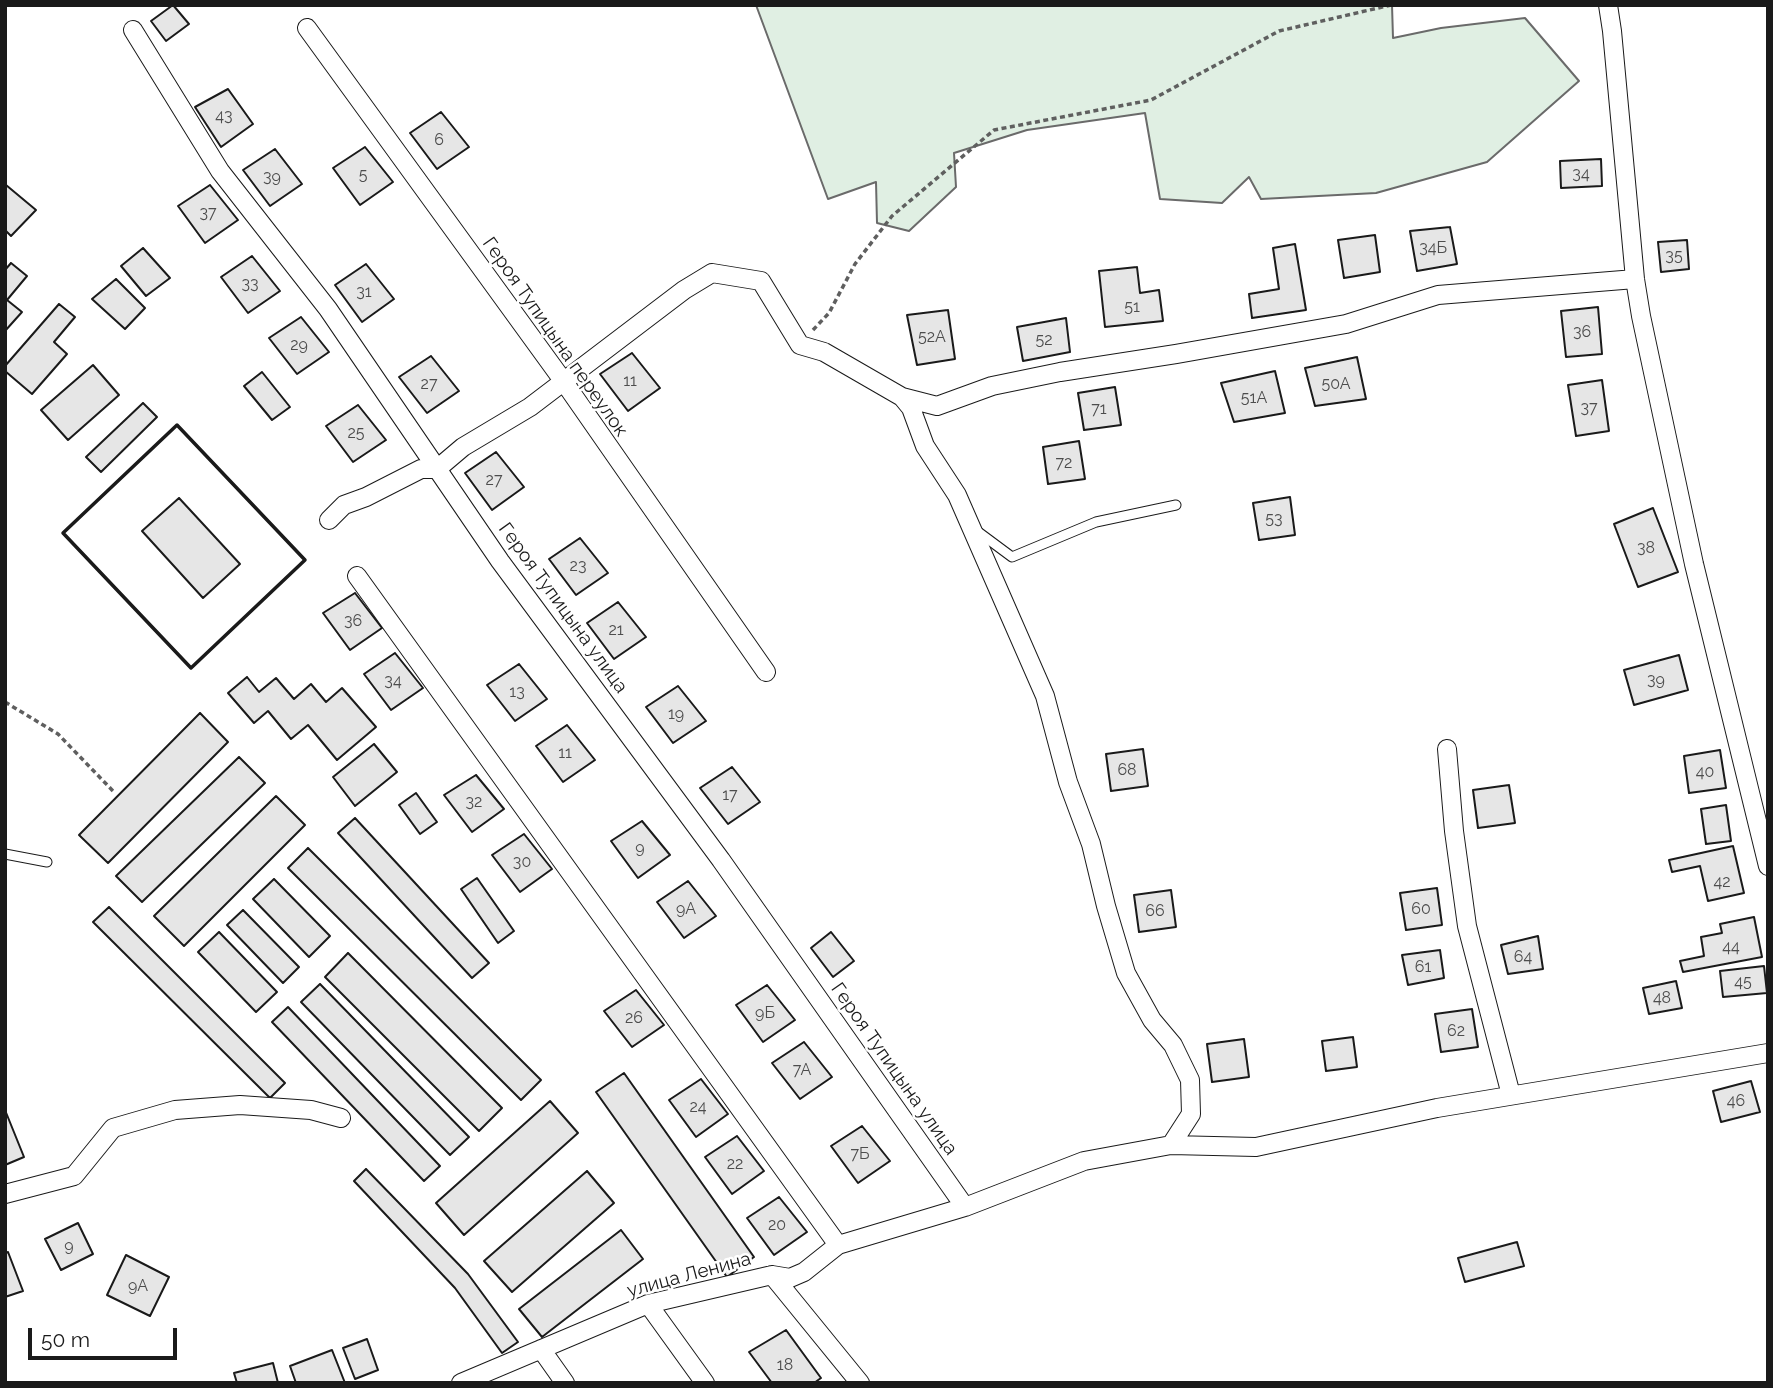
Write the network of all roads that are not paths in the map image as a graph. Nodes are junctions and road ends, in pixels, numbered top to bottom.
1 (1608, 5) edge
2 (307, 27) dead end
3 (133, 30) dead end
4 (1635, 279) junction
5 (564, 382) junction
6 (902, 397) junction
7 (437, 468) junction
8 (1176, 505) dead end
9 (329, 520) dead end
10 (973, 528) junction
11 (357, 576) dead end
12 (766, 673) dead end
13 (1447, 750) dead end
14 (5, 854) edge
15 (47, 862) dead end
16 (1768, 866) edge
17 (1768, 1053) edge
18 (1511, 1096) junction
19 (341, 1118) dead end
20 (1171, 1145) junction
21 (5, 1194) edge
22 (965, 1207) junction
23 (838, 1245) junction
24 (772, 1275) junction
25 (648, 1304) junction
26 (541, 1349) junction
27 (460, 1383) edge
28 (565, 1383) edge
29 (705, 1383) edge
30 (860, 1383) edge

1 - 4 street
2 - 5 street, Героя Тупицына переулок
3 - 7 street, Героя Тупицына улица
4 - 6 street
4 - 16 street
5 - 6 street
5 - 7 street
5 - 12 street, Героя Тупицына переулок
6 - 10 street
7 - 9 street
7 - 22 street, Героя Тупицына улица
8 - 10 lane
10 - 20 street
11 - 23 street
13 - 18 street
14 - 15 lane
17 - 18 street
18 - 20 street
19 - 21 street
20 - 22 street
22 - 23 street
23 - 24 street, улица Ленина
24 - 25 street, улица Ленина
24 - 30 street
25 - 26 street, улица Ленина
25 - 29 street
26 - 27 street, улица Ленина
26 - 28 street

